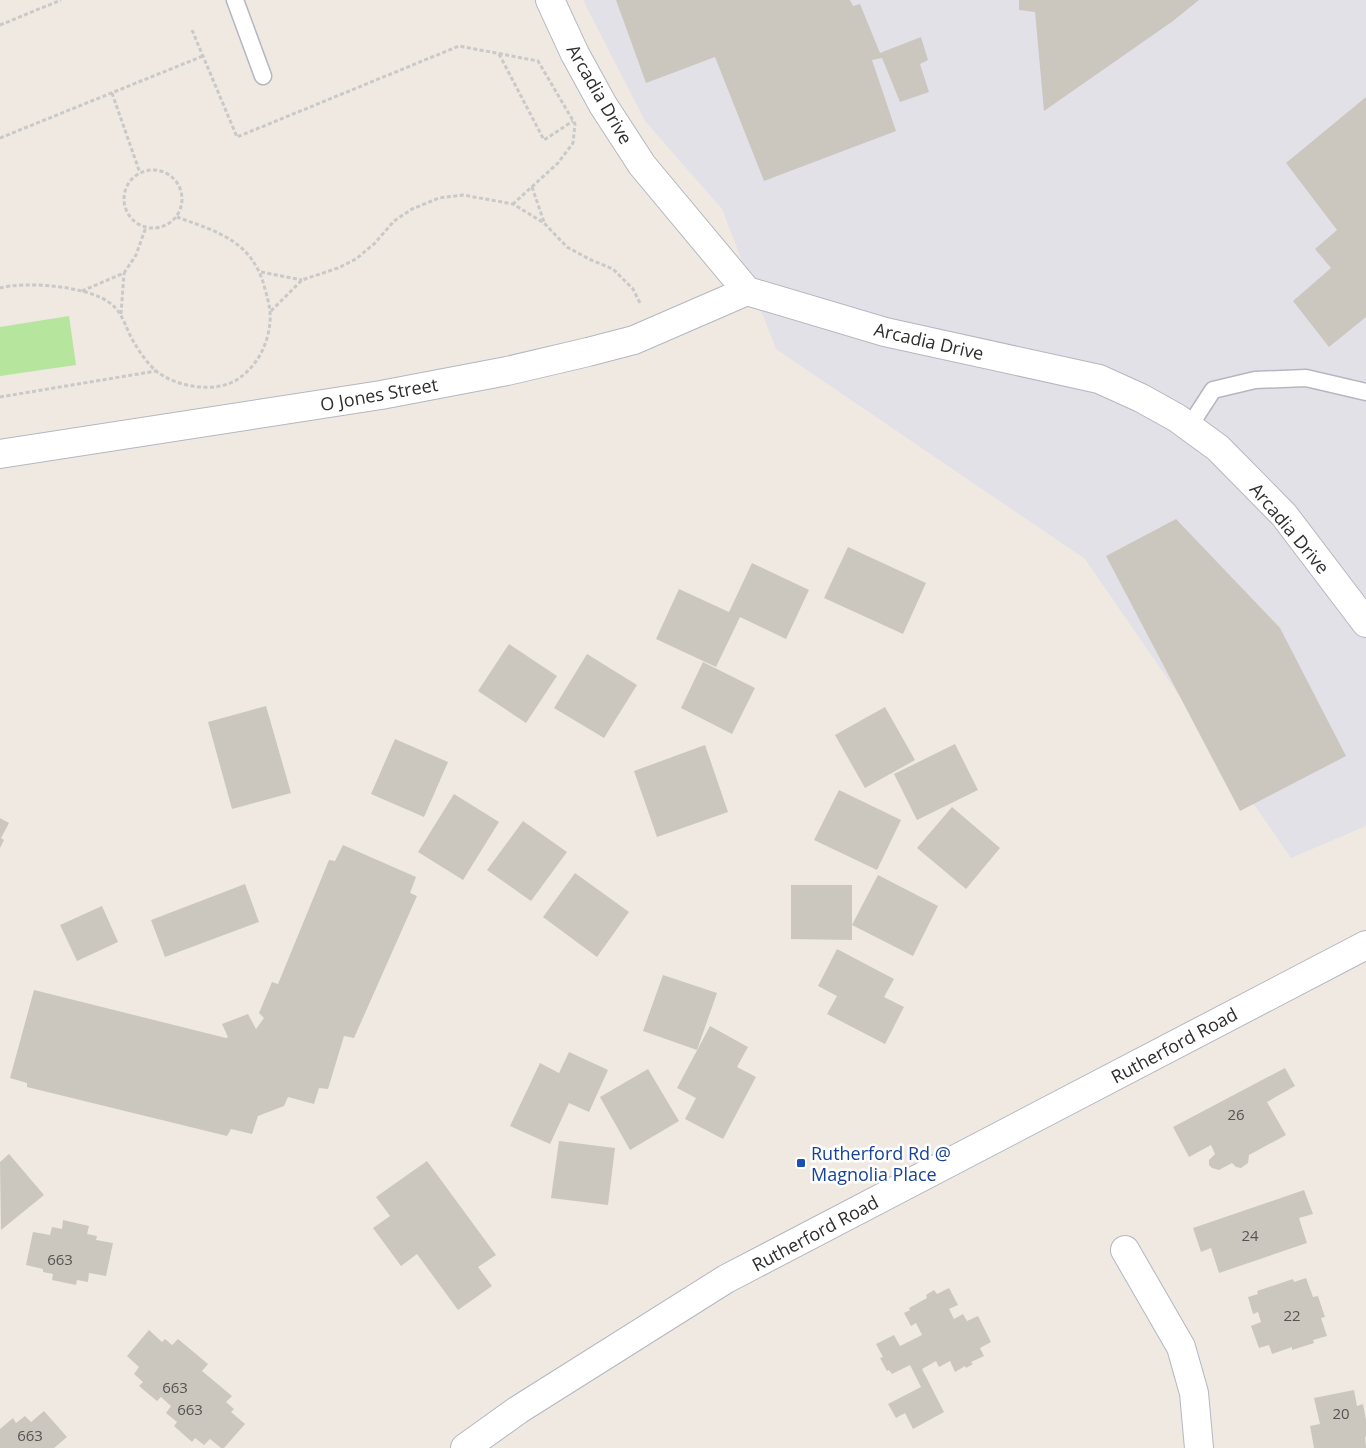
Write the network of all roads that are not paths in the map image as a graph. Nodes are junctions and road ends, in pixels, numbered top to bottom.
1 (235, 0) edge
2 (550, 0) edge
3 (263, 76) dead end
4 (747, 291) junction
5 (1366, 392) edge
6 (1189, 427) junction
7 (0, 454) edge
8 (1366, 623) edge
9 (1366, 945) edge
10 (1125, 1250) dead end
11 (465, 1448) edge
12 (1199, 1448) edge

1 - 3 lane
2 - 4 street, Arcadia Drive
4 - 6 street, Arcadia Drive
4 - 7 street, O Jones Street
5 - 6 lane
6 - 8 street, Arcadia Drive
9 - 11 street, Rutherford Road
10 - 12 street

